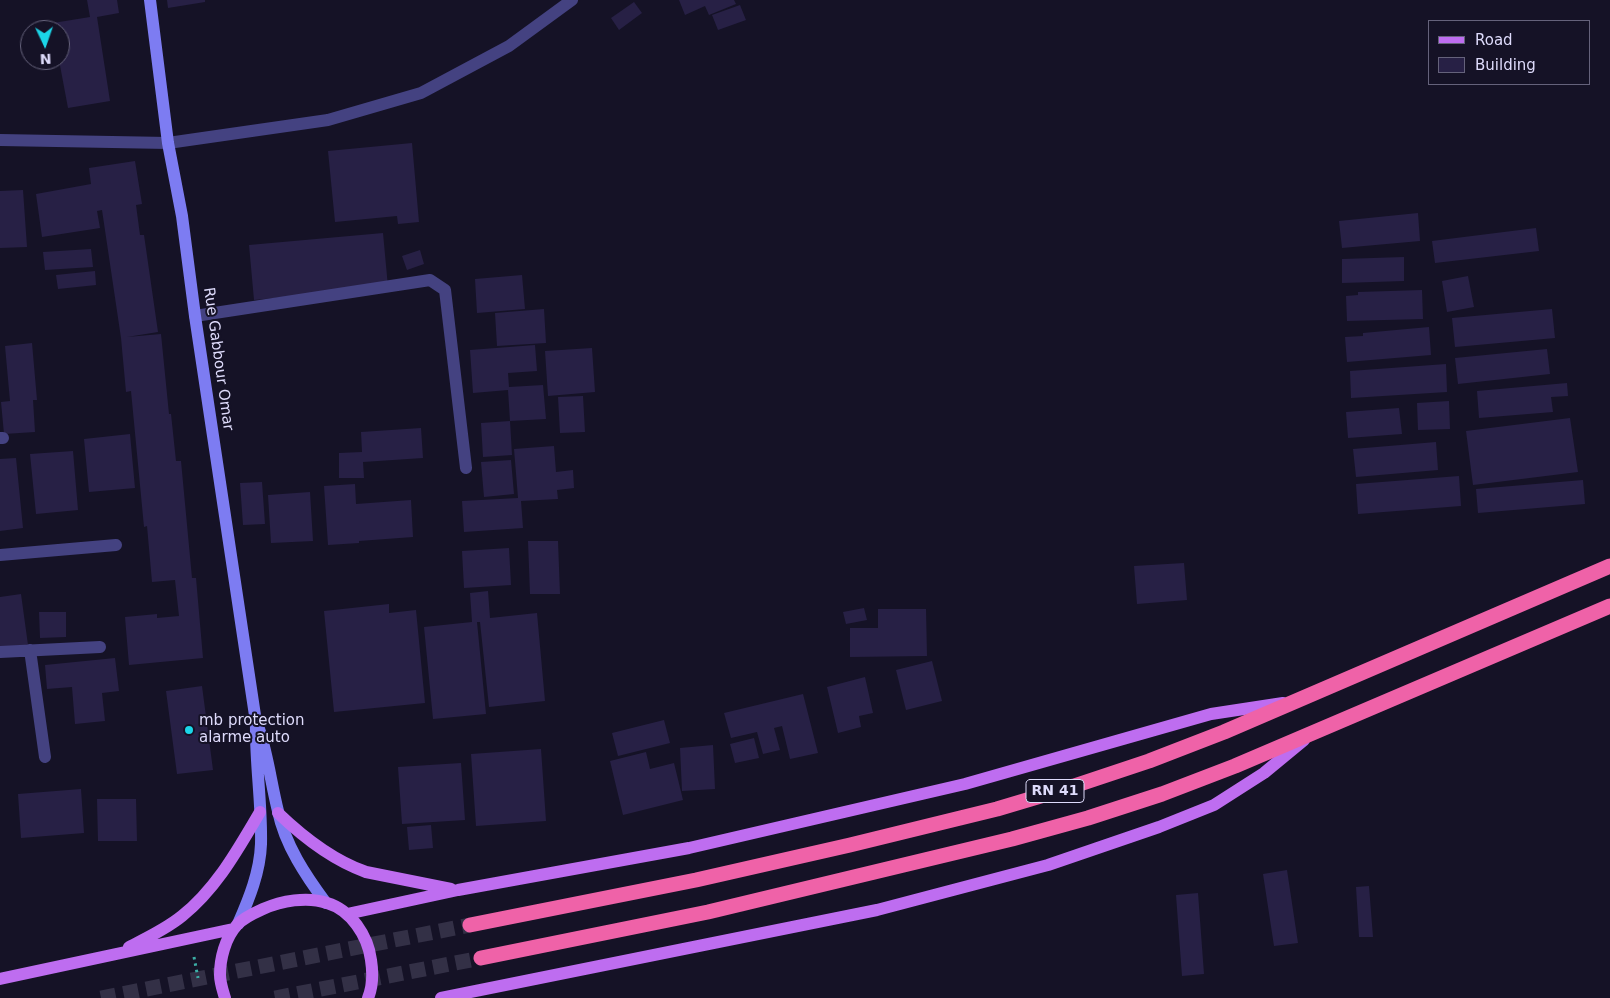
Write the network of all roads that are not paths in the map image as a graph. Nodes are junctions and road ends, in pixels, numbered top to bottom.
1 (150, 0) edge
2 (572, 0) edge
3 (0, 140) edge
4 (168, 143) junction
5 (195, 316) junction
6 (466, 468) dead end
7 (116, 545) dead end
8 (0, 555) edge
9 (1610, 566) edge
10 (1610, 606) edge
11 (100, 647) dead end
12 (30, 650) junction
13 (0, 652) edge
14 (1298, 701) junction
15 (256, 722) junction
16 (1308, 736) junction
17 (45, 756) dead end
18 (260, 812) junction
19 (278, 813) junction
20 (458, 890) junction
21 (326, 902) junction
22 (347, 914) junction
23 (470, 925) tunnel mouth
24 (236, 927) junction
25 (118, 954) junction
26 (481, 958) tunnel mouth
27 (0, 979) edge
28 (225, 998) edge
29 (368, 998) edge
30 (441, 998) edge

1 - 4 main road, Rue Gabbour Omar
2 - 4 street
3 - 4 street
4 - 5 main road, Rue Gabbour Omar
5 - 6 street
5 - 15 main road, Rue Gabbour Omar
7 - 8 street
9 - 14 highway, RN 41
10 - 16 highway, RN 41
11 - 12 street
12 - 13 street
12 - 17 street
14 - 20 main road
14 - 23 highway, RN 41
15 - 18 main road, Rue Gabbour Omar
15 - 19 main road, Rue Gabbour Omar
16 - 26 highway, RN 41
16 - 30 main road
18 - 24 main road, Rue Gabbour Omar
18 - 25 main road
19 - 20 main road
19 - 21 main road, Rue Gabbour Omar
20 - 22 main road
21 - 22 main road
21 - 24 main road
22 - 29 main road
24 - 25 main road
24 - 28 main road
25 - 27 main road

